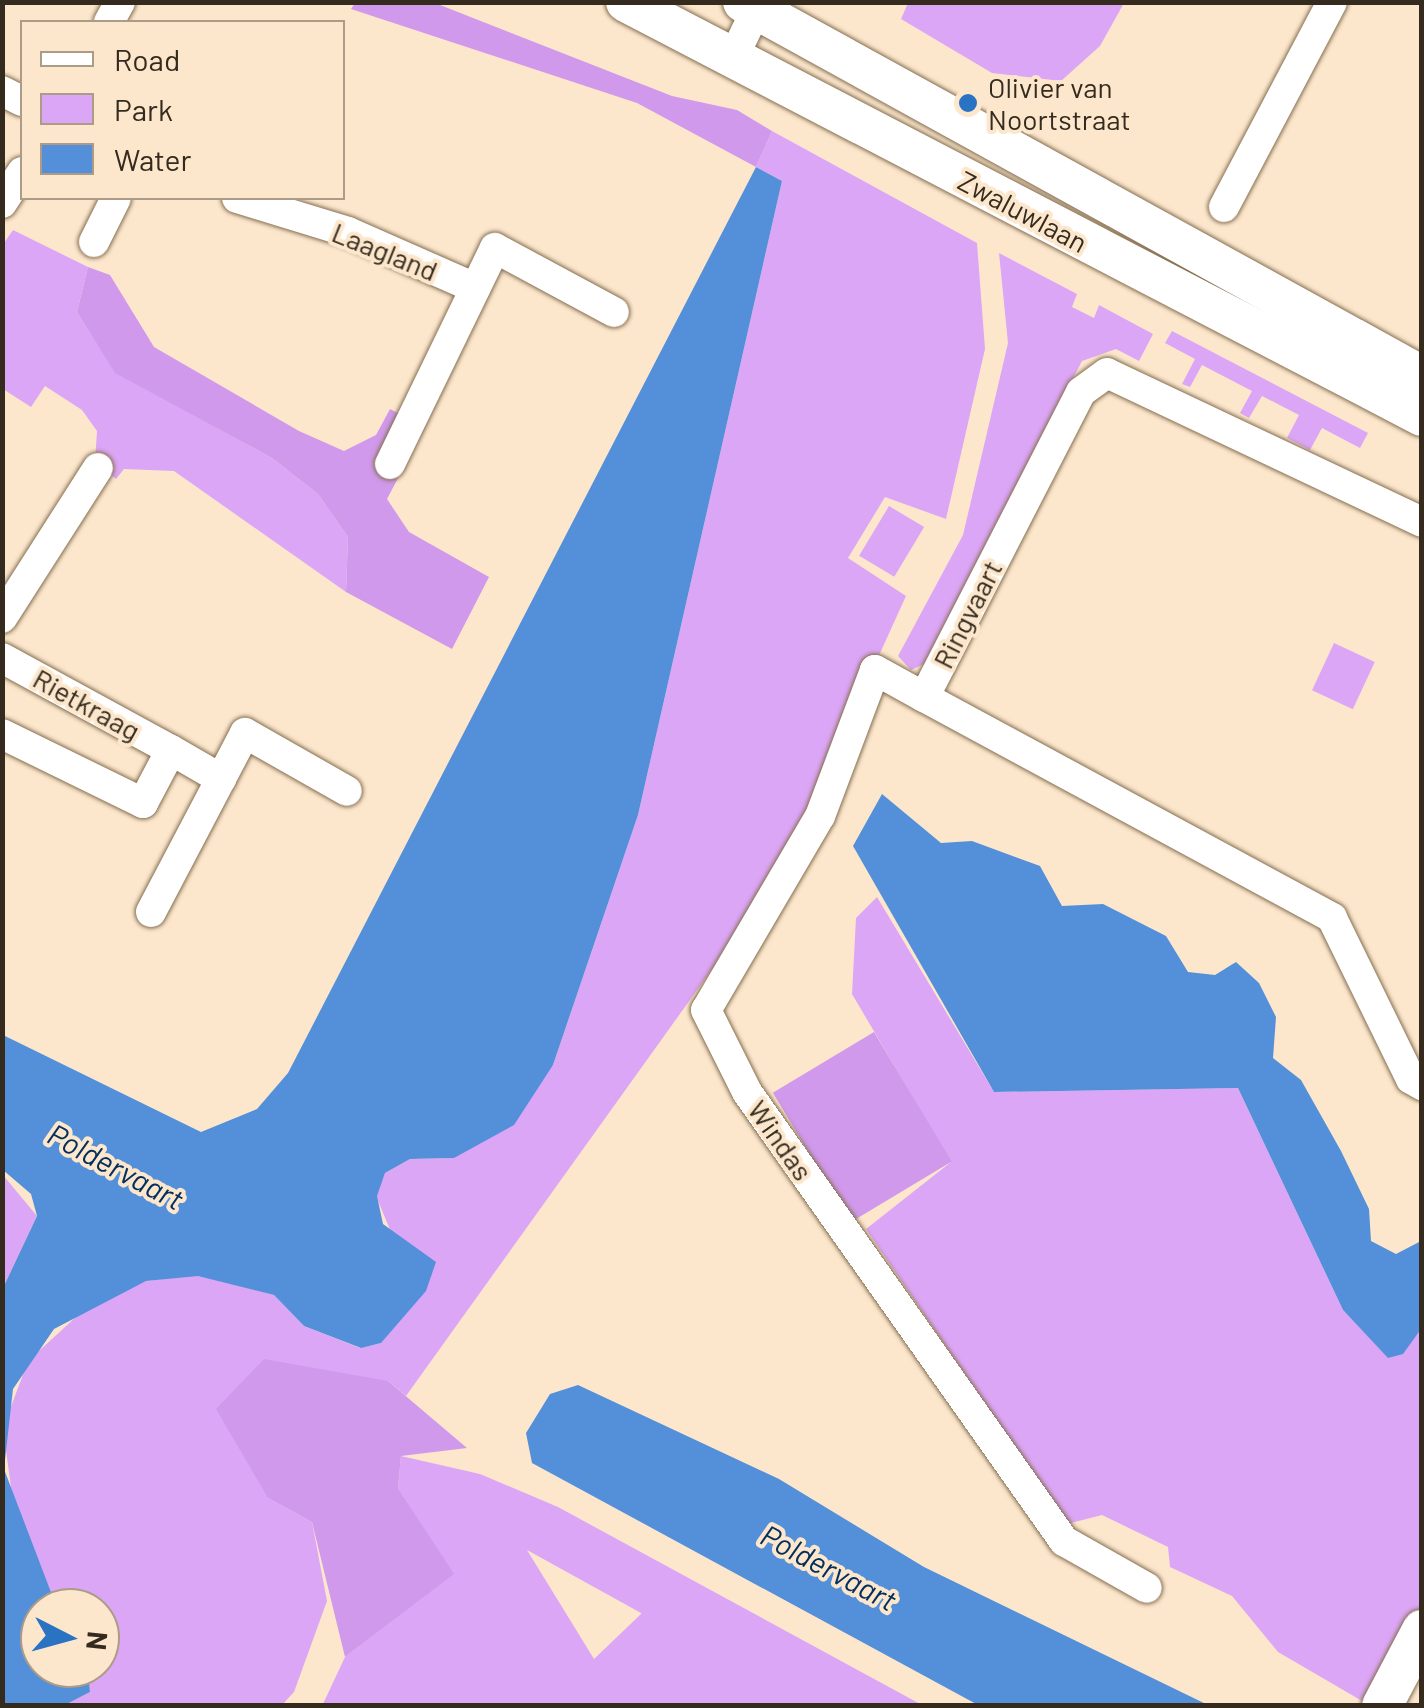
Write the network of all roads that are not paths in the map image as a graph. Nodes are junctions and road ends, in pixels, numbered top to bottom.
1 (626, 2) edge
2 (1332, 2) edge
3 (753, 5) edge
4 (734, 58) junction
5 (20, 175) edge
6 (115, 200) edge
7 (237, 200) edge
8 (2, 203) edge
9 (1224, 207) dead end
10 (94, 242) dead end
11 (475, 288) junction
12 (614, 312) dead end
13 (1422, 376) edge
14 (1422, 416) edge
15 (390, 464) dead end
16 (98, 468) dead end
17 (1422, 522) edge
18 (2, 618) edge
19 (2, 658) edge
20 (924, 697) junction
21 (2, 734) edge
22 (171, 750) junction
23 (221, 778) junction
24 (347, 791) dead end
25 (151, 912) dead end
26 (1422, 1085) edge
27 (1147, 1588) dead end
28 (1422, 1630) edge
29 (1385, 1701) edge

1 - 4 main road, Zwaluwlaan
2 - 9 street
3 - 4 street
3 - 13 main road, Zwaluwlaan
4 - 14 main road, Zwaluwlaan
5 - 8 street
6 - 10 street
7 - 11 street, Laagland
11 - 12 street, Laagland
11 - 15 street, Laagland
16 - 18 street
17 - 20 street, Ringvaart
19 - 22 street, Rietkraag
20 - 26 street, Ringvaart
20 - 27 street, Windas
21 - 22 street, Rietkraag
22 - 23 street, Rietkraag
23 - 24 street
23 - 25 street
28 - 29 main road

